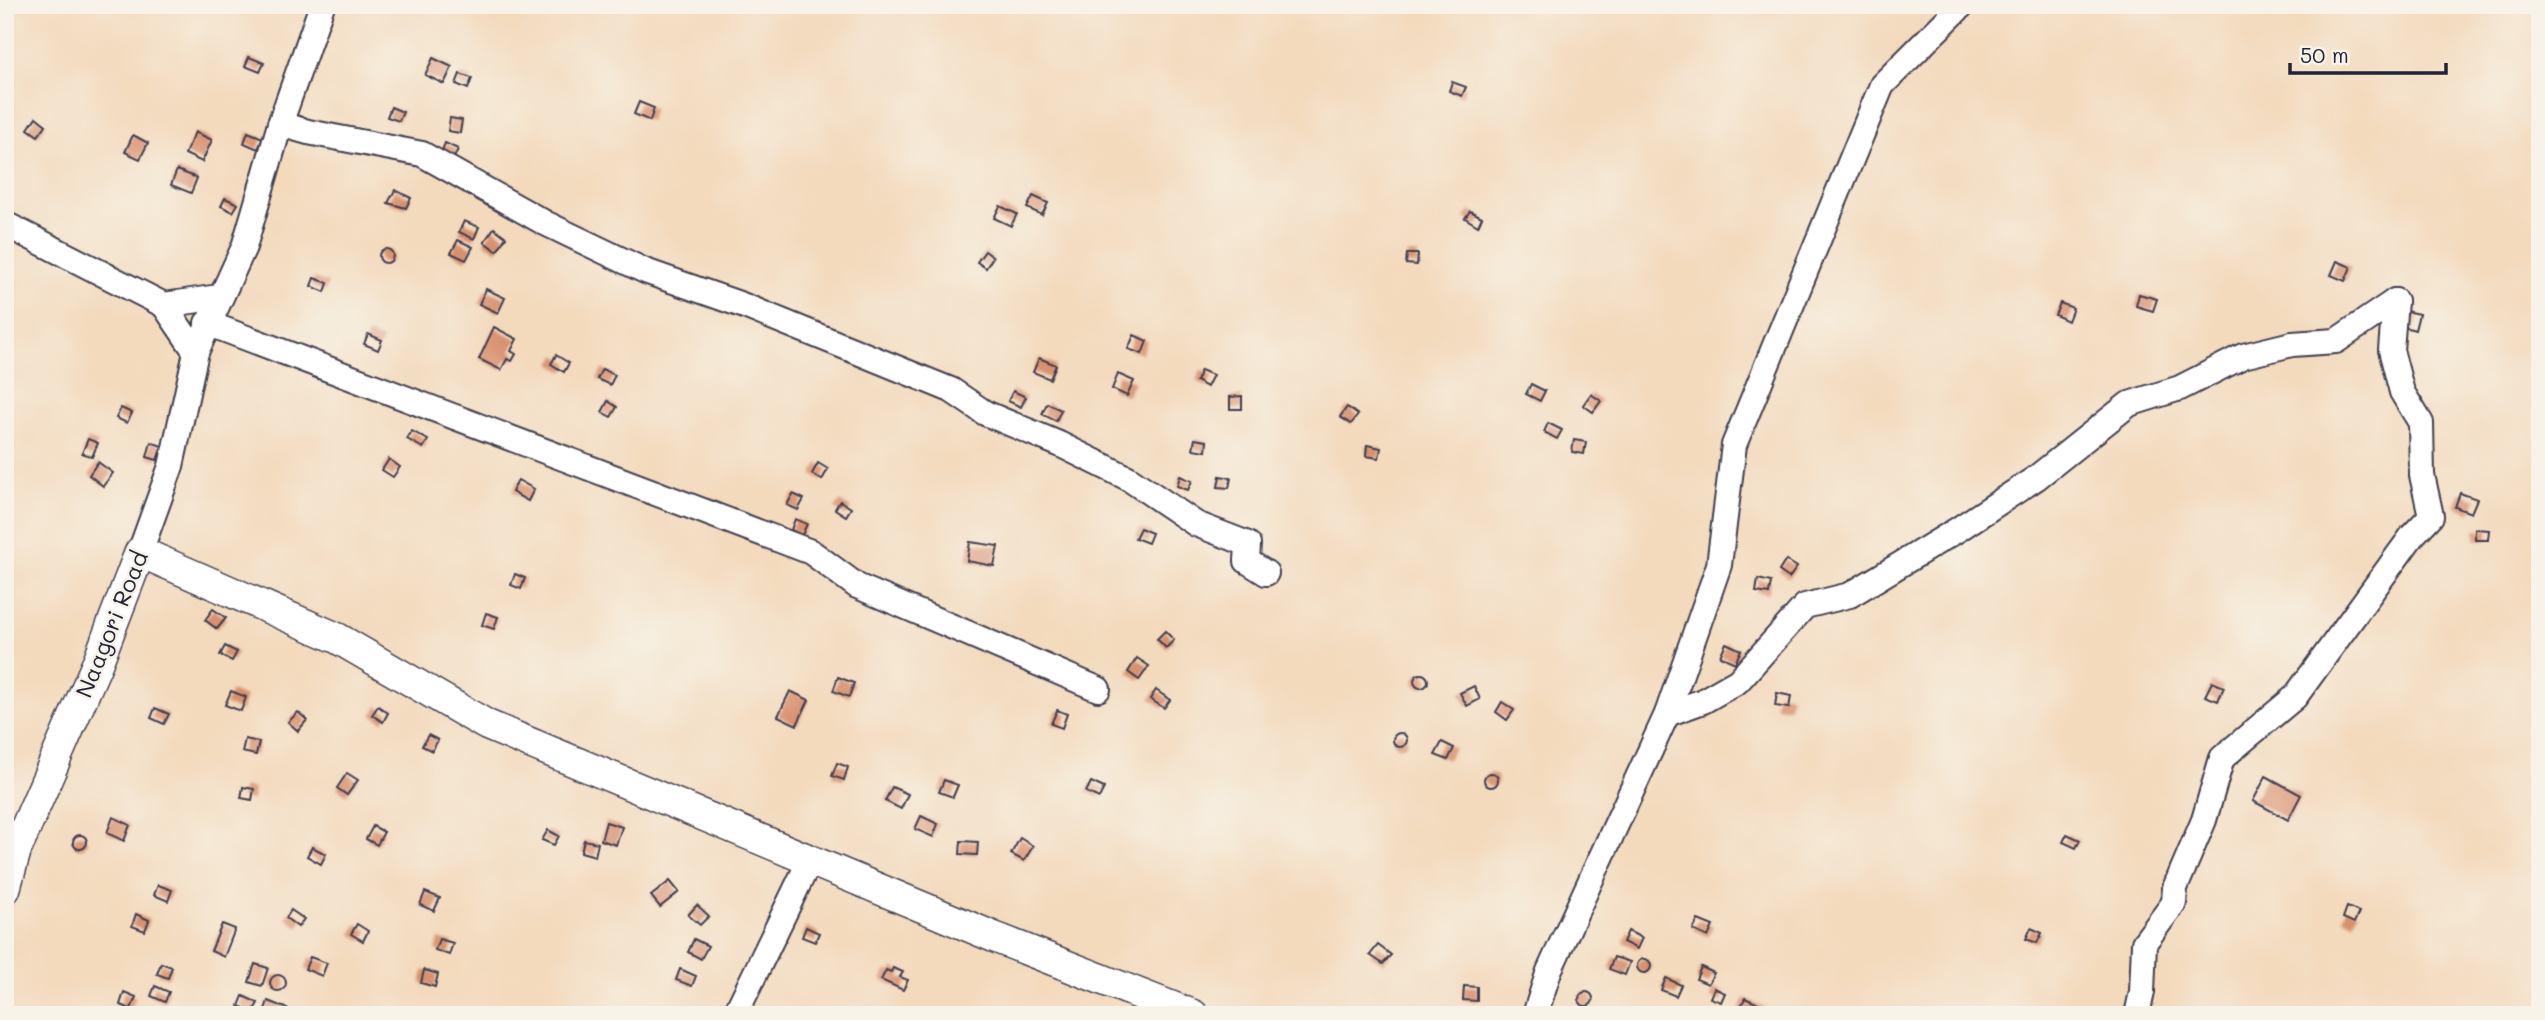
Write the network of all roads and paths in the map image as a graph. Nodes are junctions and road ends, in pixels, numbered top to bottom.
1 (322, 5) edge
2 (1962, 5) edge
3 (280, 124) junction
4 (5, 224) edge
5 (219, 297) junction
6 (164, 305) junction
7 (207, 323) junction
8 (196, 352) junction
9 (141, 552) junction
10 (1266, 573) dead end
11 (1098, 690) dead end
12 (1667, 715) junction
13 (810, 860) junction
14 (5, 889) edge
15 (735, 1015) edge
16 (1193, 1015) edge
17 (1535, 1015) edge
18 (2137, 1015) edge

1 - 3 street, Naagori Road
2 - 12 street
3 - 5 street, Naagori Road
3 - 10 street
4 - 6 street
5 - 6 street
5 - 7 street, Naagori Road
6 - 8 street
7 - 8 street, Naagori Road
7 - 11 street
8 - 9 street, Naagori Road
9 - 13 street
9 - 14 street, Naagori Road
12 - 17 street
12 - 18 street
13 - 15 street
13 - 16 street

